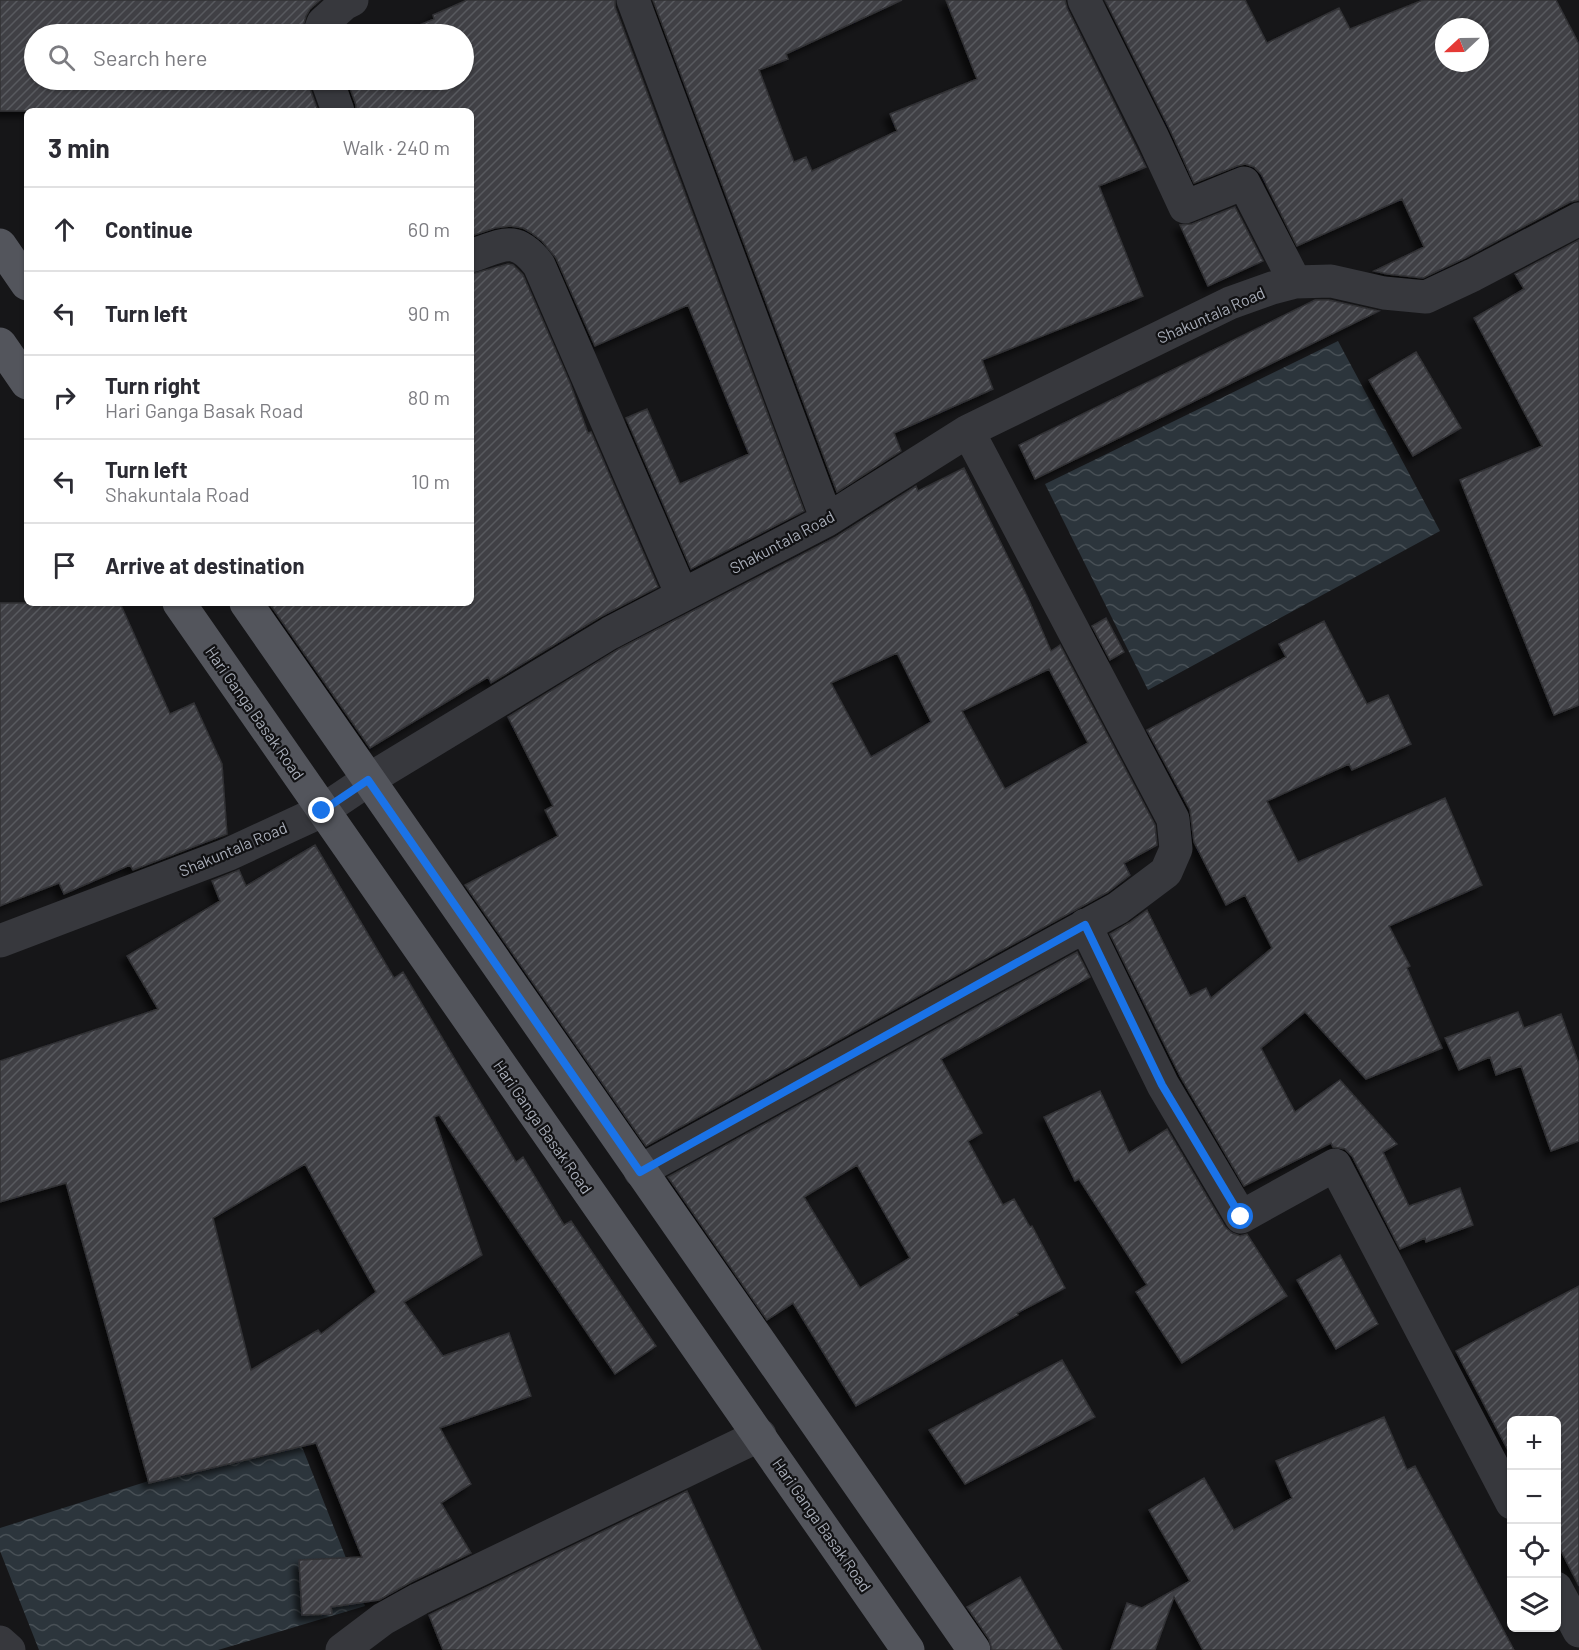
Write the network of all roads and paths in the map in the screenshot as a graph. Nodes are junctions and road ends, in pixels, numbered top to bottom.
1 (352, 0) edge
2 (633, 0) edge
3 (1084, 0) edge
4 (323, 24) edge
5 (331, 90) edge
6 (337, 108) edge
7 (1579, 219) edge
8 (0, 245) edge
9 (474, 255) edge
10 (24, 280) edge
11 (1295, 282) junction
12 (0, 344) edge
13 (24, 379) edge
14 (968, 431) junction
15 (826, 520) junction
16 (682, 595) junction
17 (181, 606) edge
18 (248, 606) edge
19 (368, 780) junction
20 (322, 811) junction
21 (1085, 925) junction
22 (0, 941) edge
23 (640, 1172) junction
24 (760, 1436) junction
25 (1507, 1493) edge
26 (1561, 1596) edge
27 (1579, 1631) edge
28 (0, 1642) edge
29 (9, 1650) edge
30 (342, 1650) edge
31 (908, 1650) edge
32 (974, 1650) edge

1 - 4 street
2 - 15 street
3 - 11 street
5 - 6 street
7 - 11 street, Shakuntala Road
8 - 10 main road
9 - 16 street
11 - 14 street, Shakuntala Road
12 - 13 main road
14 - 15 street, Shakuntala Road
14 - 21 street
15 - 16 street, Shakuntala Road
16 - 19 street, Shakuntala Road
17 - 20 main road, Hari Ganga Basak Road
18 - 19 main road
19 - 20 street, Shakuntala Road
19 - 23 main road
20 - 22 street, Shakuntala Road
20 - 24 main road, Hari Ganga Basak Road
21 - 23 street
21 - 25 street
23 - 32 main road
24 - 30 street
24 - 31 main road, Hari Ganga Basak Road
26 - 27 street
28 - 29 street

